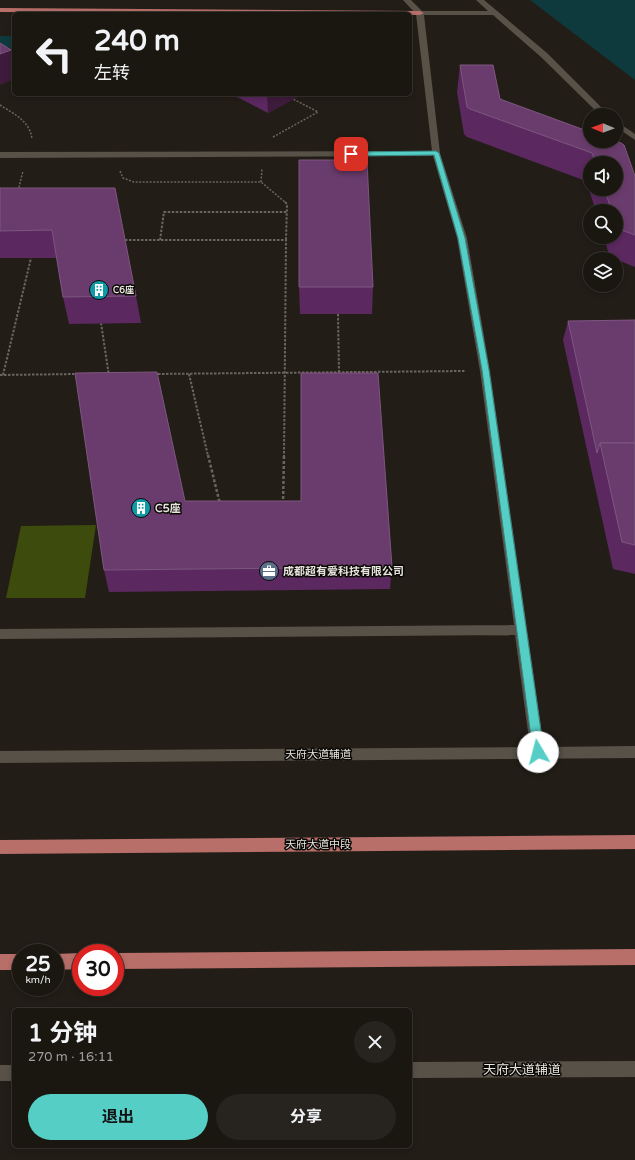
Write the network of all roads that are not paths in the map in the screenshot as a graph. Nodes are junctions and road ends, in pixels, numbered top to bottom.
1 (407, 0) edge
2 (480, 0) edge
3 (0, 10) edge
4 (210, 12) edge
5 (496, 13) junction
6 (412, 14) edge
7 (420, 14) junction
8 (598, 108) edge
9 (623, 129) edge
10 (635, 138) edge
11 (436, 153) junction
12 (0, 156) edge
13 (522, 630) junction
14 (0, 634) edge
15 (538, 752) junction
16 (635, 752) edge
17 (0, 756) edge
18 (635, 842) edge
19 (0, 847) edge
20 (635, 957) edge
21 (124, 961) edge
22 (0, 962) edge
23 (12, 962) edge
24 (635, 1068) edge
25 (412, 1070) edge
26 (0, 1073) edge
27 (12, 1073) edge

1 - 7 street
2 - 5 street
3 - 4 main road
5 - 7 street
5 - 8 street
6 - 7 main road
7 - 11 street
9 - 10 street
11 - 12 street
11 - 13 street
13 - 14 street
13 - 15 street
15 - 16 street, 天府大道辅道
15 - 17 street, 天府大道辅道
18 - 19 main road, 天府大道中段
20 - 21 main road
22 - 23 main road
24 - 25 street, 天府大道辅道
26 - 27 street

